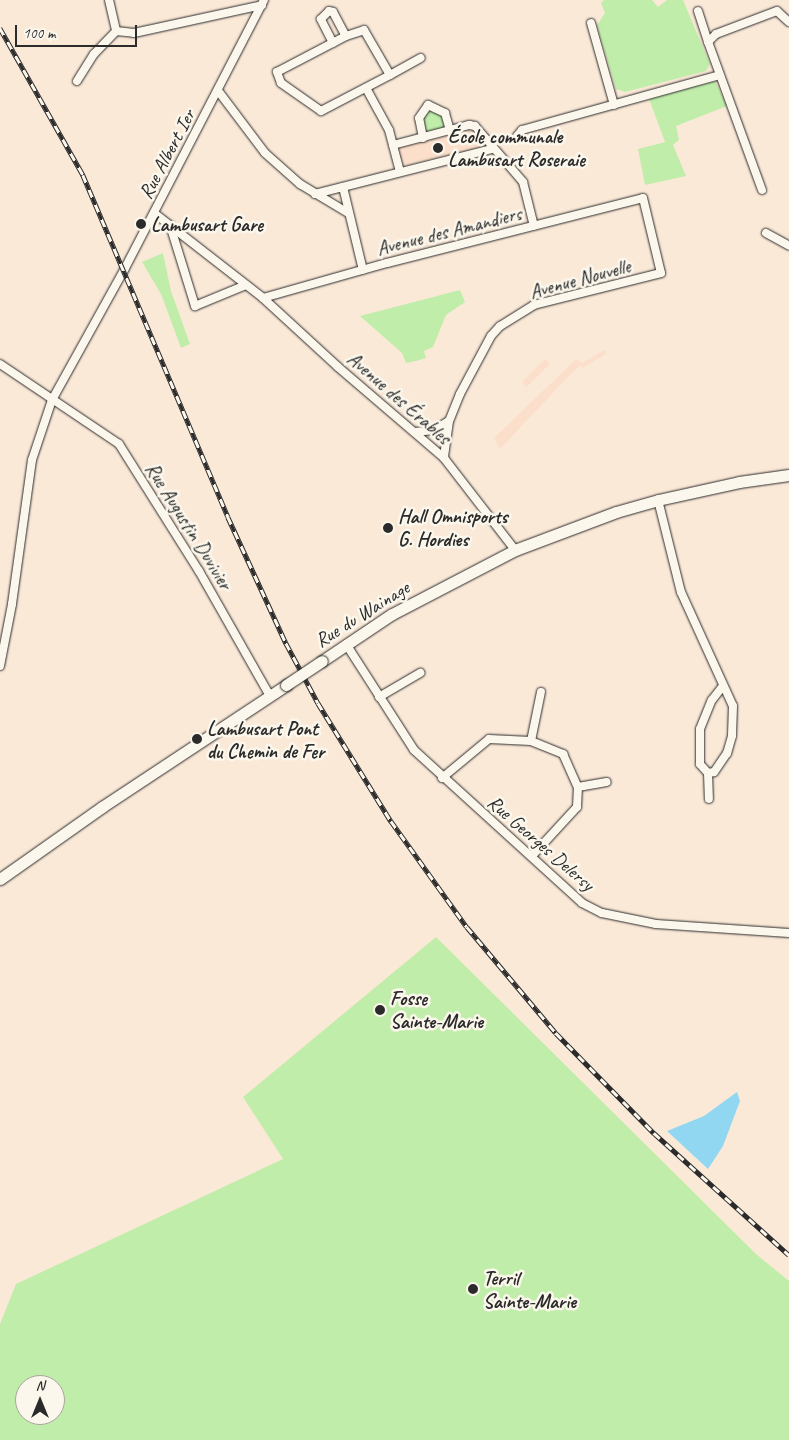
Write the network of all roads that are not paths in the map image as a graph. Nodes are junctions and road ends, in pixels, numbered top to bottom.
1 (109, 0) edge
2 (263, 3) edge
3 (698, 11) dead end
4 (789, 22) edge
5 (591, 23) dead end
6 (116, 31) junction
7 (346, 36) junction
8 (708, 42) junction
9 (333, 43) junction
10 (421, 58) dead end
11 (390, 75) junction
12 (720, 75) junction
13 (77, 81) dead end
14 (366, 88) junction
15 (218, 92) junction
16 (614, 104) junction
17 (450, 131) junction
18 (517, 136) dead end
19 (423, 138) junction
20 (393, 145) junction
21 (492, 149) junction
22 (400, 172) junction
23 (343, 187) junction
24 (762, 190) dead end
25 (315, 194) junction
26 (154, 213) junction
27 (348, 213) junction
28 (170, 225) junction
29 (534, 226) junction
30 (766, 233) dead end
31 (789, 246) edge
32 (363, 270) junction
33 (661, 273) joint
34 (246, 285) junction
35 (263, 298) junction
36 (0, 364) edge
37 (52, 400) junction
38 (449, 421) junction
39 (415, 432) junction
40 (444, 458) junction
41 (789, 475) edge
42 (658, 500) junction
43 (515, 550) junction
44 (346, 644) junction
45 (0, 666) edge
46 (420, 673) dead end
47 (723, 686) junction
48 (541, 692) dead end
49 (270, 696) junction
50 (379, 697) junction
51 (531, 741) junction
52 (708, 773) junction
53 (442, 778) junction
54 (608, 782) dead end
55 (578, 788) junction
56 (709, 799) dead end
57 (532, 856) junction
58 (0, 879) edge
59 (789, 933) edge

1 - 6 street
2 - 6 street
2 - 15 street, Rue Albert Ier
3 - 8 street
4 - 8 street
5 - 16 street
6 - 13 street
7 - 9 street
7 - 9 street
7 - 11 street
8 - 12 street
9 - 14 street
10 - 11 street
11 - 14 street
12 - 16 street
12 - 24 street
14 - 20 street
15 - 25 street
15 - 26 street, Rue Albert Ier
16 - 18 street
17 - 19 street
17 - 19 street
17 - 21 street
19 - 20 street
20 - 22 street
21 - 22 street
21 - 29 street
22 - 23 street
23 - 25 street
23 - 27 street
25 - 27 street
26 - 28 street, Avenue des Érables
26 - 37 street, Rue Albert Ier
27 - 32 street
28 - 34 street, Avenue des Érables
28 - 34 street
29 - 32 street, Avenue des Amandiers
29 - 33 street, Avenue des Amandiers
30 - 31 street
32 - 35 street, Avenue des Amandiers
33 - 38 street, Avenue Nouvelle
34 - 35 street, Avenue des Érables
35 - 39 street, Avenue des Érables
36 - 37 street, Rue Augustin Duvivier
37 - 45 street, Rue Albert Ier
37 - 49 street, Rue Augustin Duvivier
38 - 39 street
38 - 40 street, Avenue Nouvelle
39 - 40 street, Avenue des Érables
40 - 43 street, Avenue des Érables
41 - 42 main road, Rue du Wainage
42 - 43 main road, Rue du Wainage
42 - 47 street
43 - 44 main road, Rue du Wainage
44 - 49 main road, Rue du Wainage, bridge
44 - 50 street, Rue Georges Delersy
46 - 50 street
47 - 52 street
47 - 52 street
48 - 51 street
49 - 58 main road, Rue du Wainage
50 - 53 street, Rue Georges Delersy
51 - 53 street
51 - 55 street
52 - 56 street
53 - 57 street, Rue Georges Delersy
54 - 55 street
55 - 57 street
57 - 59 street, Rue Georges Delersy

